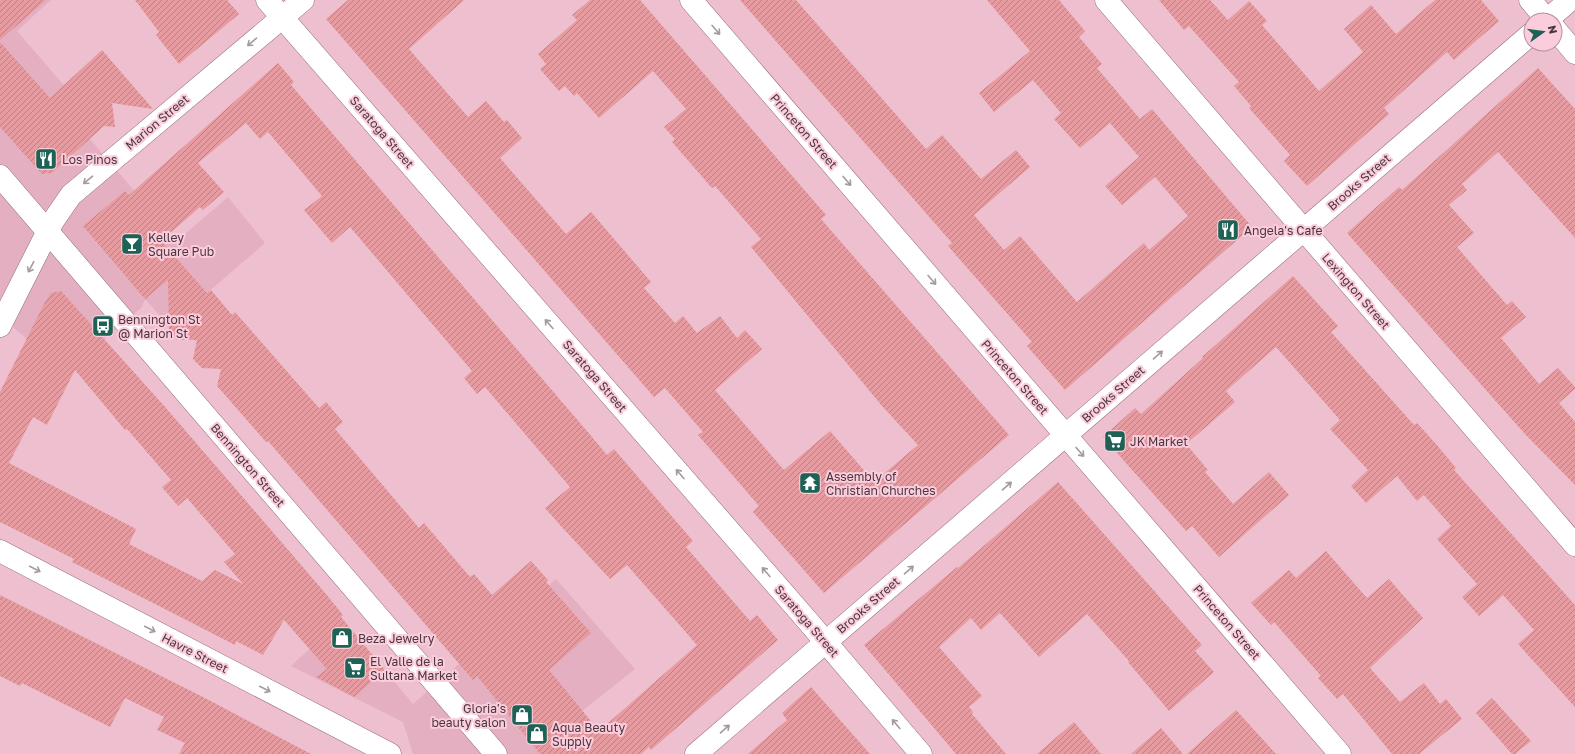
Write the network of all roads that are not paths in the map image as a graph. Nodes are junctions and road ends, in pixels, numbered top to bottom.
1 (267, 0) edge
2 (302, 0) edge
3 (691, 0) edge
4 (1106, 0) edge
5 (1530, 0) edge
6 (1570, 0) edge
7 (1540, 12) edge
8 (1556, 12) edge
9 (282, 18) junction
10 (1563, 39) edge
11 (1523, 41) edge
12 (1575, 53) edge
13 (0, 176) edge
14 (1304, 230) junction
15 (48, 232) junction
16 (0, 326) edge
17 (1066, 435) junction
18 (1575, 545) edge
19 (0, 551) edge
20 (826, 642) junction
21 (390, 754) edge
22 (496, 754) edge
23 (696, 754) edge
24 (921, 754) edge
25 (1340, 754) edge

1 - 9 street, Saratoga Street
2 - 9 street, Marion Street
3 -> 17 street, Princeton Street
4 - 14 street, Lexington Street
5 - 7 street
6 - 8 street
9 -> 15 street, Marion Street
20 -> 9 street, Saratoga Street
10 - 12 street
11 - 14 street, Brooks Street
13 - 15 street, Bennington Street
17 -> 14 street, Brooks Street
14 - 18 street, Lexington Street
15 -> 16 street, Marion Street
15 - 22 street, Bennington Street
20 -> 17 street, Brooks Street
17 -> 25 street, Princeton Street
19 -> 21 street, Havre Street
23 -> 20 street, Brooks Street
24 -> 20 street, Saratoga Street

